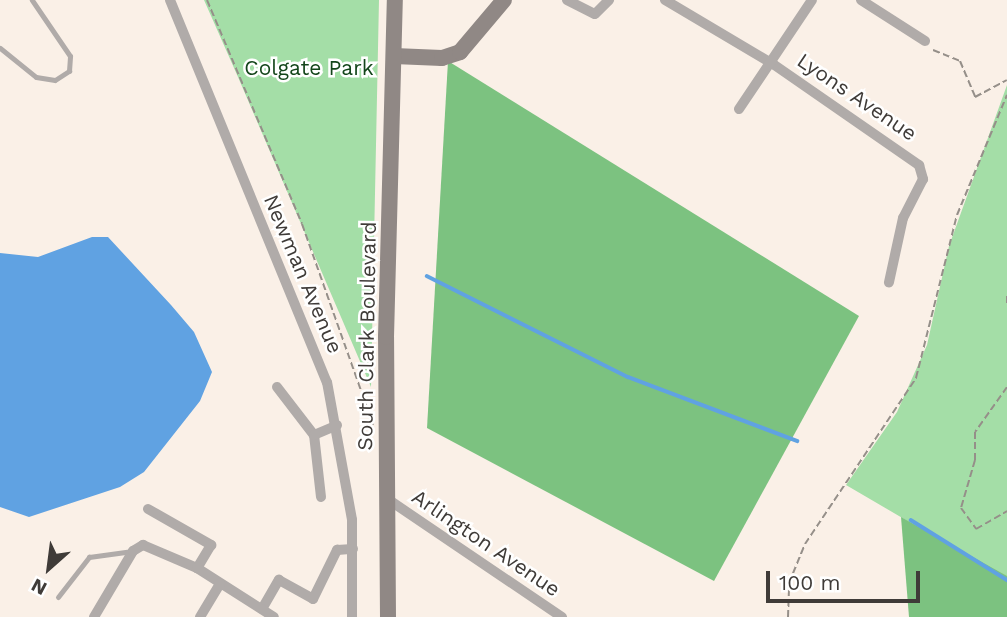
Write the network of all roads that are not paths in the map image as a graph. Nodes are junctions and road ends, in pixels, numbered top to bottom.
1 (170, 0) edge
2 (395, 0) edge
3 (503, 0) edge
4 (567, 0) edge
5 (609, 0) edge
6 (665, 0) edge
7 (812, 0) edge
8 (861, 0) edge
9 (31, 1) edge
10 (925, 41) road end
11 (0, 48) edge
12 (394, 56) junction
13 (773, 64) junction
14 (738, 109) dead end
15 (889, 282) dead end
16 (277, 387) dead end
17 (337, 425) junction
18 (314, 435) junction
19 (321, 496) dead end
20 (389, 500) junction
21 (148, 509) dead end
22 (138, 548) junction
23 (353, 550) junction
24 (197, 568) junction
25 (220, 584) junction
26 (58, 597) dead end
27 (262, 609) junction
28 (94, 617) edge
29 (200, 617) edge
30 (274, 617) edge
31 (352, 617) edge
32 (388, 617) edge
33 (562, 617) edge

1 - 17 street, Newman Avenue
2 - 12 street, South Clark Boulevard
3 - 12 street
4 - 5 street
6 - 13 street, Lyons Avenue
7 - 13 street
8 - 10 street
9 - 11 lane
12 - 20 street, South Clark Boulevard
13 - 14 street
13 - 15 street, Lyons Avenue
16 - 18 street
17 - 18 street
17 - 23 street, Newman Avenue
18 - 19 street
20 - 32 street, South Clark Boulevard
20 - 33 street, Arlington Avenue
21 - 24 street
22 - 24 street
22 - 26 lane
22 - 28 street
23 - 27 street
23 - 31 street, Newman Avenue
24 - 25 street
25 - 27 street
25 - 29 street
27 - 30 street

